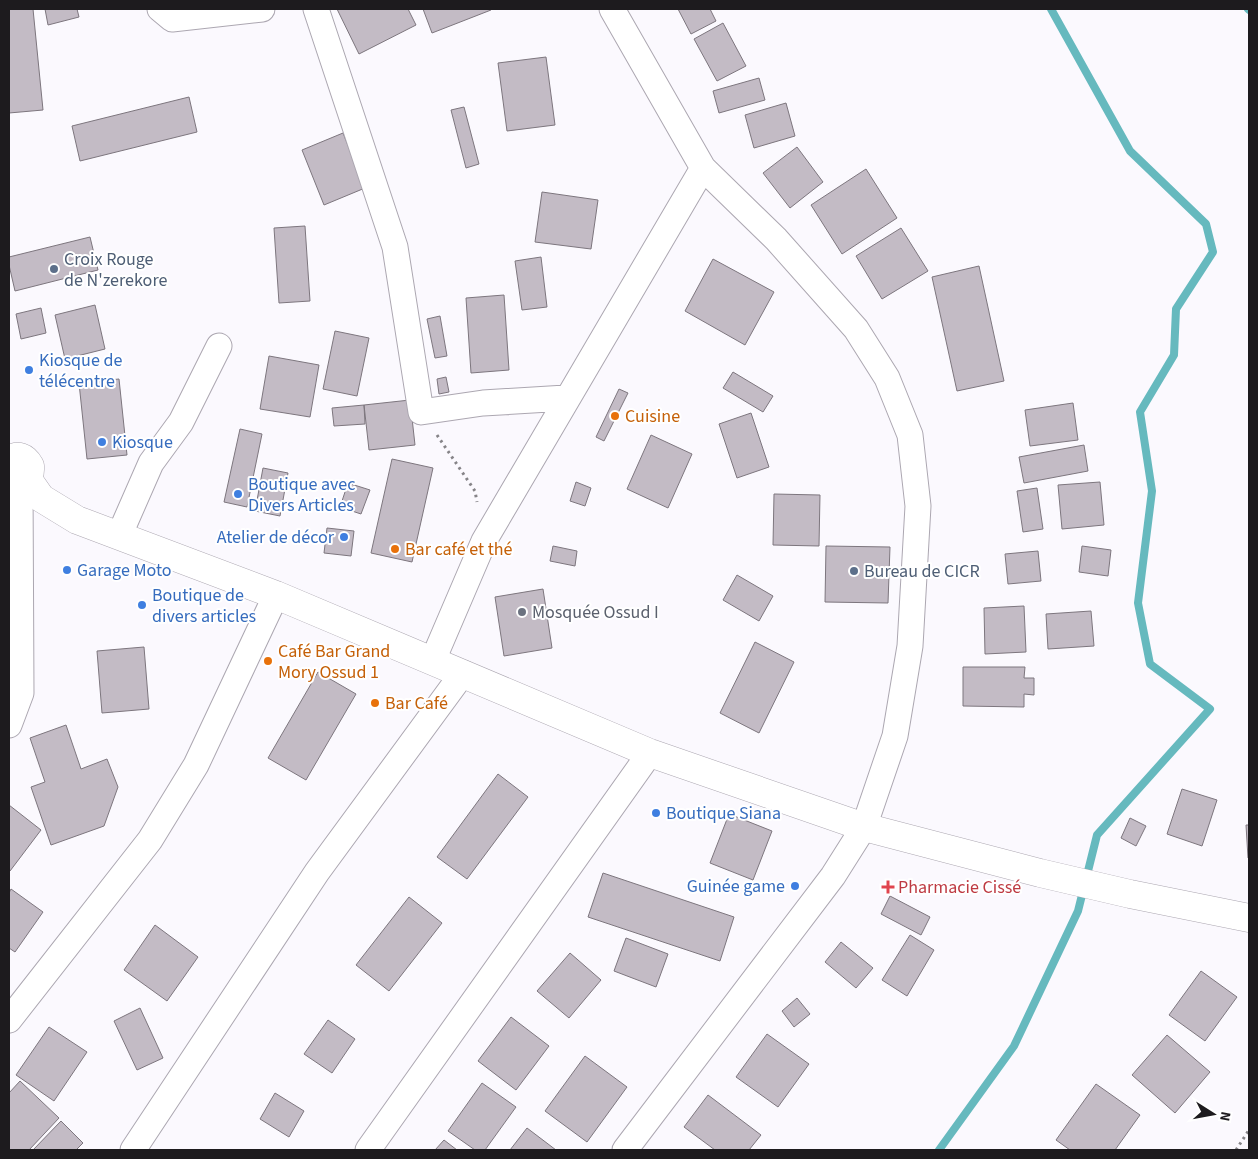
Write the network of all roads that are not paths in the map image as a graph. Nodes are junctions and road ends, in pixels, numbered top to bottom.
1 (160, 9) edge
2 (262, 9) edge
3 (316, 9) edge
4 (612, 9) edge
5 (703, 168) junction
6 (219, 346) dead end
7 (566, 398) junction
8 (14, 467) edge
9 (119, 536) junction
10 (276, 595) junction
11 (434, 660) junction
12 (463, 673) junction
13 (9, 725) edge
14 (650, 753) junction
15 (864, 827) junction
16 (1249, 918) edge
17 (9, 1020) edge
18 (133, 1150) edge
19 (368, 1150) edge
20 (625, 1150) edge

1 - 2 street
3 - 7 street
4 - 5 street
5 - 7 street
5 - 15 street
6 - 9 street
7 - 11 street
8 - 9 street
8 - 13 street
9 - 10 street
10 - 11 street
10 - 17 street
11 - 12 street
12 - 14 street
12 - 18 street
14 - 15 street
14 - 19 street
15 - 16 street
15 - 20 street

